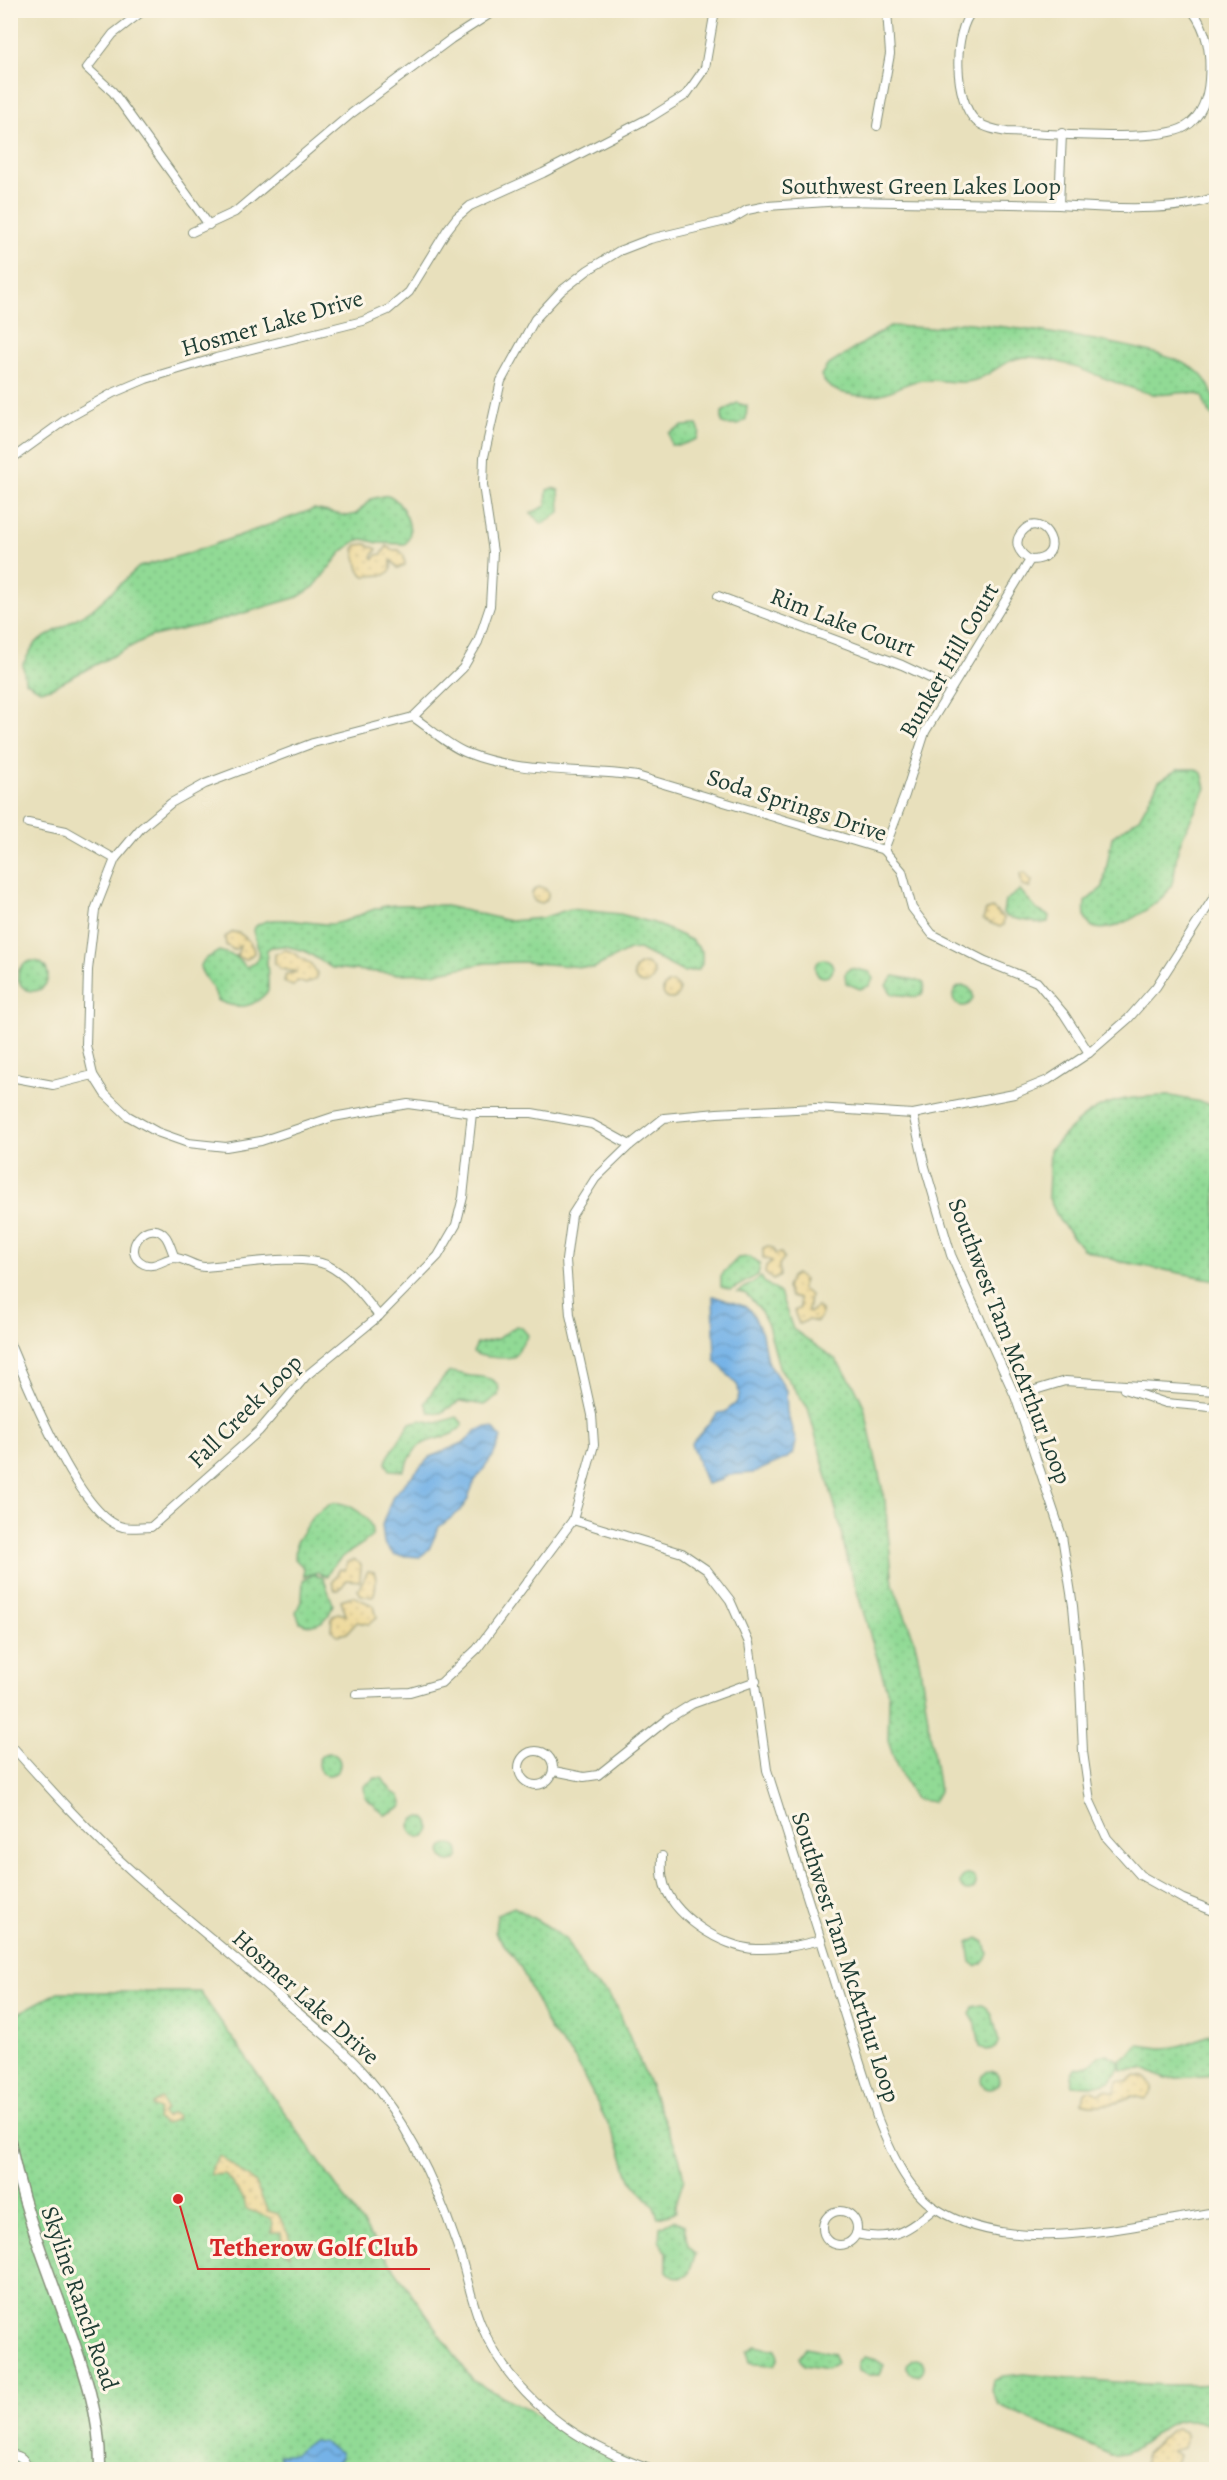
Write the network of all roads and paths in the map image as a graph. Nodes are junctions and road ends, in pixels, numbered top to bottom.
1 (144, 10) edge
2 (496, 10) edge
3 (715, 10) edge
4 (887, 10) edge
5 (973, 10) edge
6 (1192, 10) edge
7 (1213, 70) edge
8 (878, 126) dead end
9 (1062, 133) junction
10 (1216, 197) edge
11 (1059, 205) junction
12 (209, 225) junction
13 (192, 232) dead end
14 (10, 460) edge
15 (1030, 560) junction
16 (718, 596) dead end
17 (951, 688) junction
18 (413, 717) junction
19 (28, 823) dead end
20 (884, 850) junction
21 (115, 859) junction
22 (1216, 898) edge
23 (1089, 1053) junction
24 (93, 1075) junction
25 (10, 1077) edge
26 (472, 1113) junction
27 (913, 1114) junction
28 (630, 1145) junction
29 (175, 1258) junction
30 (379, 1316) junction
31 (10, 1344) edge
32 (1116, 1386) junction
33 (1216, 1391) edge
34 (1014, 1396) junction
35 (1216, 1404) edge
36 (573, 1520) junction
37 (756, 1681) junction
38 (356, 1694) dead end
39 (10, 1744) edge
40 (554, 1771) junction
41 (662, 1856) dead end
42 (1216, 1912) edge
43 (821, 1940) junction
44 (10, 2141) edge
45 (934, 2208) junction
46 (1216, 2212) edge
47 (855, 2234) junction
48 (10, 2455) edge
49 (28, 2469) edge
50 (100, 2469) edge
51 (653, 2469) edge

1 - 12 street
2 - 12 street
3 - 14 street, Hosmer Lake Drive
4 - 8 street
5 - 9 street
6 - 7 street
7 - 9 street
9 - 11 street
10 - 11 street, Southwest Green Lakes Loop
11 - 18 street, Southwest Green Lakes Loop
12 - 13 street
15 - 15 street, Bunker Hill Court
15 - 17 street, Bunker Hill Court
16 - 17 street, Rim Lake Court
17 - 20 street, Bunker Hill Court
18 - 20 street, Soda Springs Drive
18 - 21 street, Southwest Green Lakes Loop
19 - 21 street
20 - 23 street, Soda Springs Drive
21 - 24 street, Southwest Green Lakes Loop
22 - 23 street
23 - 27 street
24 - 25 street
24 - 26 street, Southwest Green Lakes Loop
26 - 28 street, Southwest Green Lakes Loop
26 - 30 street, Fall Creek Loop
27 - 28 street
27 - 34 street, Southwest Tam McArthur Loop
28 - 36 street
29 - 29 street
29 - 30 street
30 - 31 street, Fall Creek Loop
32 - 33 street
32 - 34 street
32 - 35 street
34 - 42 street, Southwest Tam McArthur Loop
36 - 37 street, Southwest Tam McArthur Loop
36 - 38 street
37 - 40 street
37 - 43 street, Southwest Tam McArthur Loop
39 - 51 street, Hosmer Lake Drive
40 - 40 street
41 - 43 street
43 - 45 street, Southwest Tam McArthur Loop
44 - 50 street, Skyline Ranch Road
45 - 46 street, Southwest Tam McArthur Loop
45 - 47 street
47 - 47 street
48 - 49 street

